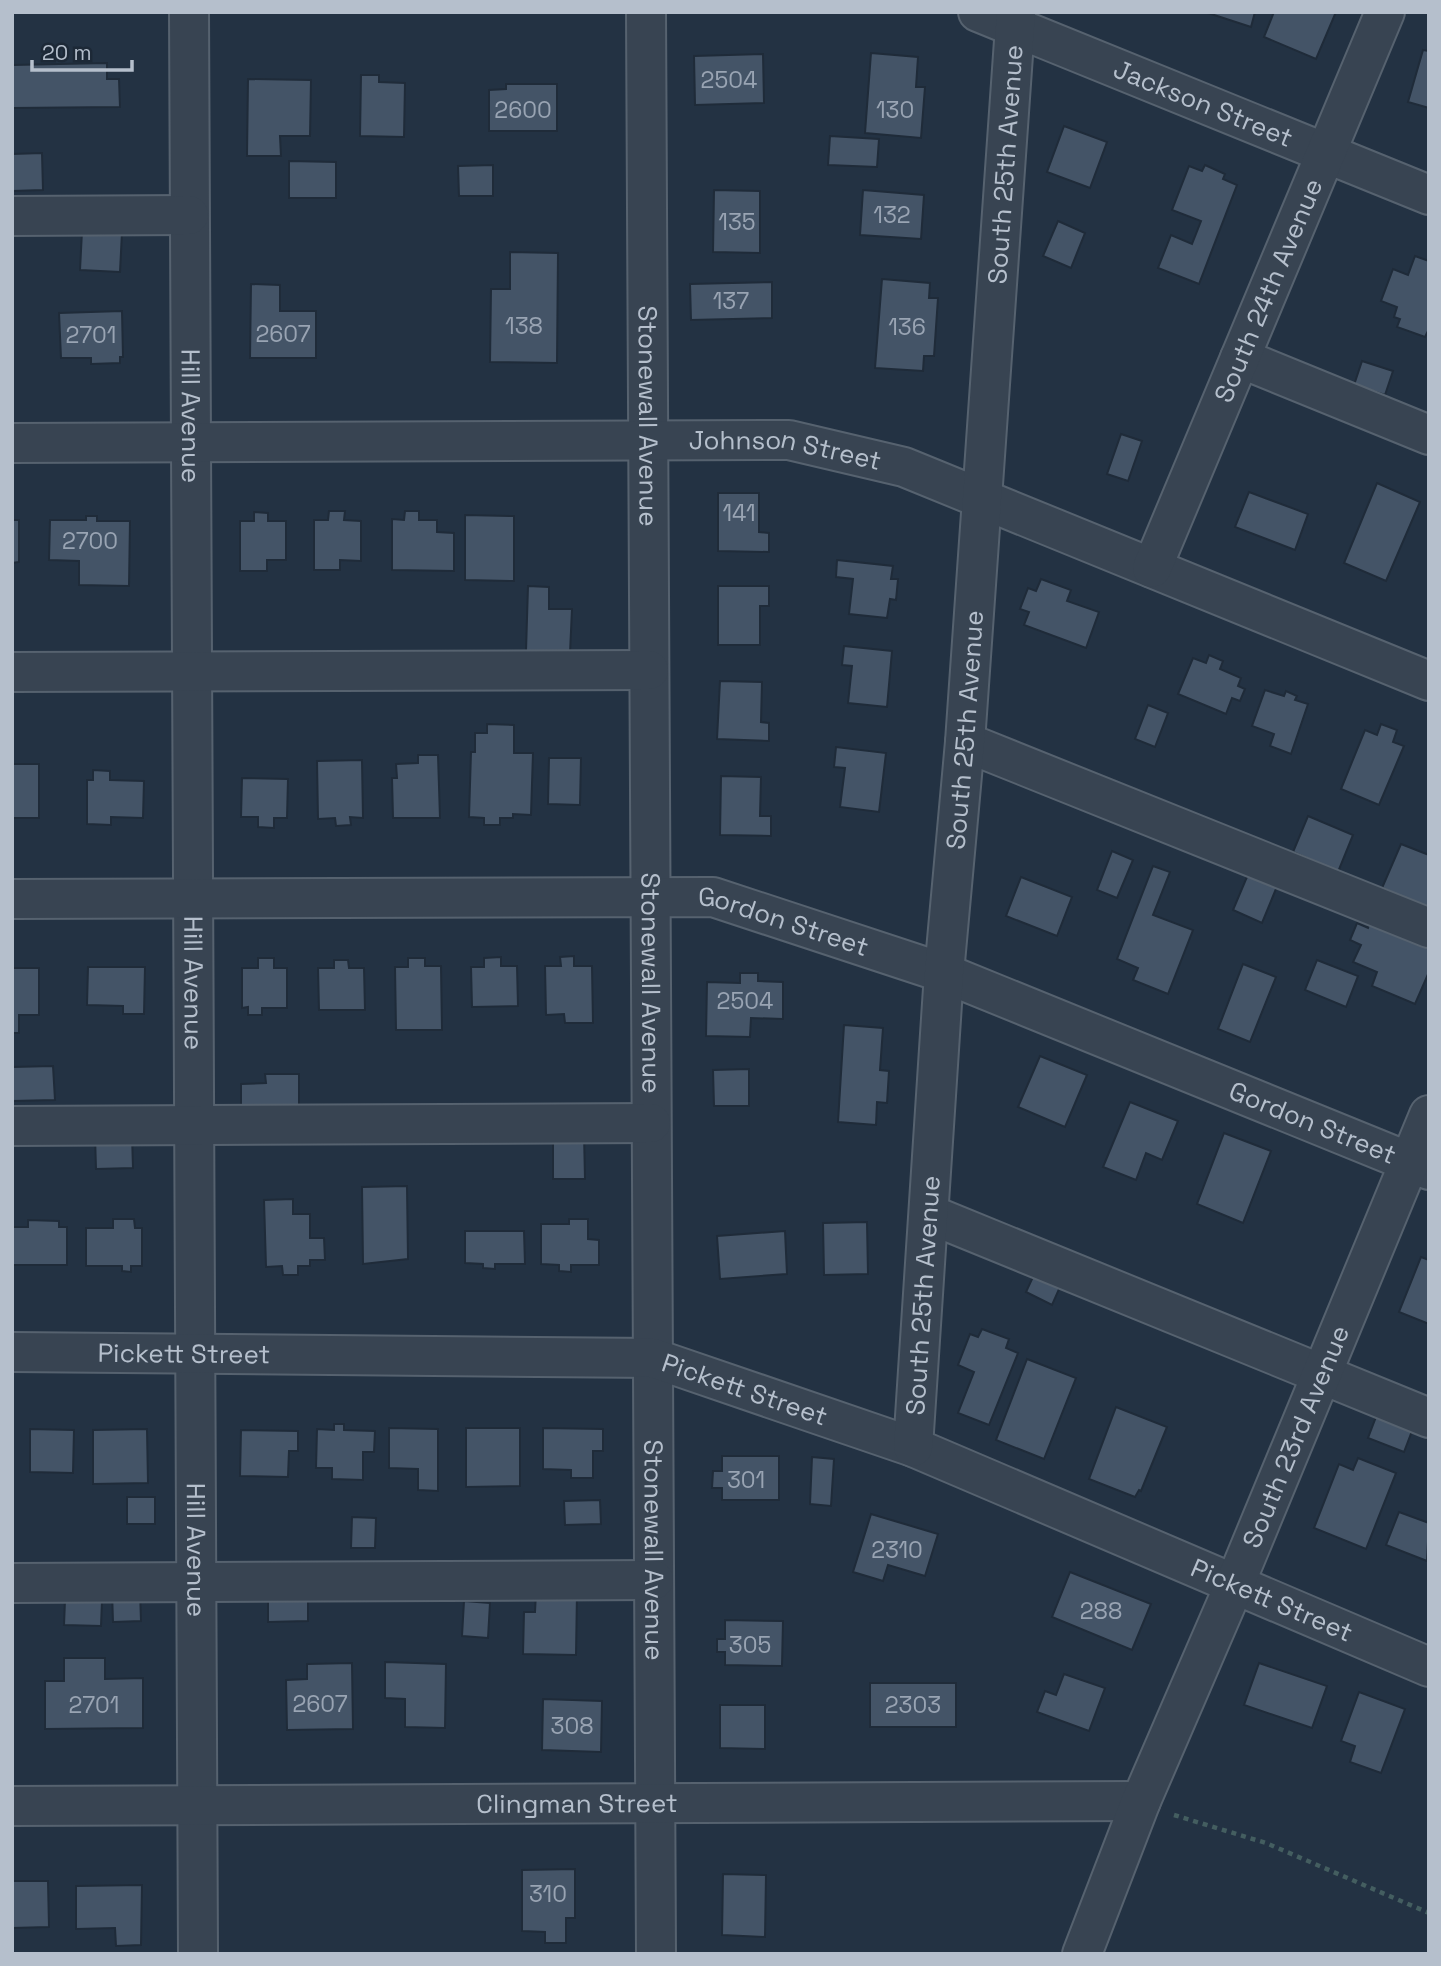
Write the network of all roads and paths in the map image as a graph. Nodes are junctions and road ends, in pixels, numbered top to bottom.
1 (189, 12) edge
2 (646, 12) edge
3 (978, 12) edge
4 (1385, 12) edge
5 (1015, 19) edge
6 (1326, 153) junction
7 (1429, 195) edge
8 (190, 215) junction
9 (12, 216) edge
10 (1240, 358) junction
11 (1429, 435) edge
12 (648, 440) junction
13 (191, 442) junction
14 (12, 443) edge
15 (982, 498) junction
16 (1152, 568) junction
17 (649, 670) junction
18 (12, 672) edge
19 (192, 672) junction
20 (1429, 681) edge
21 (965, 742) junction
22 (650, 897) junction
23 (193, 898) junction
24 (12, 899) edge
25 (1429, 928) edge
26 (944, 973) junction
27 (1429, 1115) edge
28 (651, 1124) junction
29 (194, 1125) junction
30 (12, 1126) edge
31 (1419, 1166) edge
32 (929, 1214) junction
33 (196, 1351) junction
34 (12, 1352) edge
35 (653, 1358) junction
36 (1322, 1374) junction
37 (1429, 1418) edge
38 (913, 1447) junction
39 (654, 1580) junction
40 (197, 1582) junction
41 (12, 1583) edge
42 (1234, 1586) junction
43 (1429, 1667) edge
44 (1141, 1801) junction
45 (655, 1803) junction
46 (12, 1805) edge
47 (198, 1805) junction
48 (1429, 1913) edge
49 (198, 1954) edge
50 (656, 1954) edge
51 (1082, 1954) edge

1 - 8 street, Hill Avenue
2 - 12 street, Stonewall Avenue
3 - 5 street, Jackson Street
4 - 6 street, South 24th Avenue
5 - 6 street, Jackson Street
5 - 15 street, South 25th Avenue
6 - 7 street, Jackson Street
6 - 10 street, South 24th Avenue
8 - 9 street
8 - 13 street, Hill Avenue
10 - 11 street
10 - 16 street, South 24th Avenue
12 - 13 street, Johnson Street
12 - 15 street, Johnson Street
12 - 17 street, Stonewall Avenue
13 - 14 street, Johnson Street
13 - 19 street, Hill Avenue
15 - 16 street, Johnson Street
15 - 21 street, South 25th Avenue
16 - 20 street, Johnson Street
17 - 19 street
17 - 22 street, Stonewall Avenue
18 - 19 street
19 - 23 street, Hill Avenue
21 - 25 street
21 - 26 street, South 25th Avenue
22 - 23 street, Gordon Street
22 - 26 street, Gordon Street
22 - 28 street, Stonewall Avenue
23 - 24 street, Gordon Street
23 - 29 street, Hill Avenue
26 - 31 street, Gordon Street
26 - 32 street, South 25th Avenue
27 - 31 street, South 23rd Avenue
28 - 29 street
28 - 35 street, Stonewall Avenue
29 - 30 street
29 - 33 street, Hill Avenue
31 - 36 street, South 23rd Avenue
32 - 36 street
32 - 38 street, South 25th Avenue
33 - 34 street, Pickett Street
33 - 35 street, Pickett Street
33 - 40 street, Hill Avenue
35 - 38 street, Pickett Street
35 - 39 street, Stonewall Avenue
36 - 37 street
36 - 42 street, South 23rd Avenue
38 - 42 street, Pickett Street
39 - 40 street
39 - 45 street, Stonewall Avenue
40 - 41 street
40 - 47 street, Hill Avenue
42 - 43 street, Pickett Street
42 - 44 street, South 23rd Avenue
44 - 45 street, Clingman Street
44 - 48 path
44 - 51 street, South 23rd Avenue
45 - 47 street, Clingman Street
45 - 50 street, Stonewall Avenue
46 - 47 street, Clingman Street
47 - 49 street, Hill Avenue

